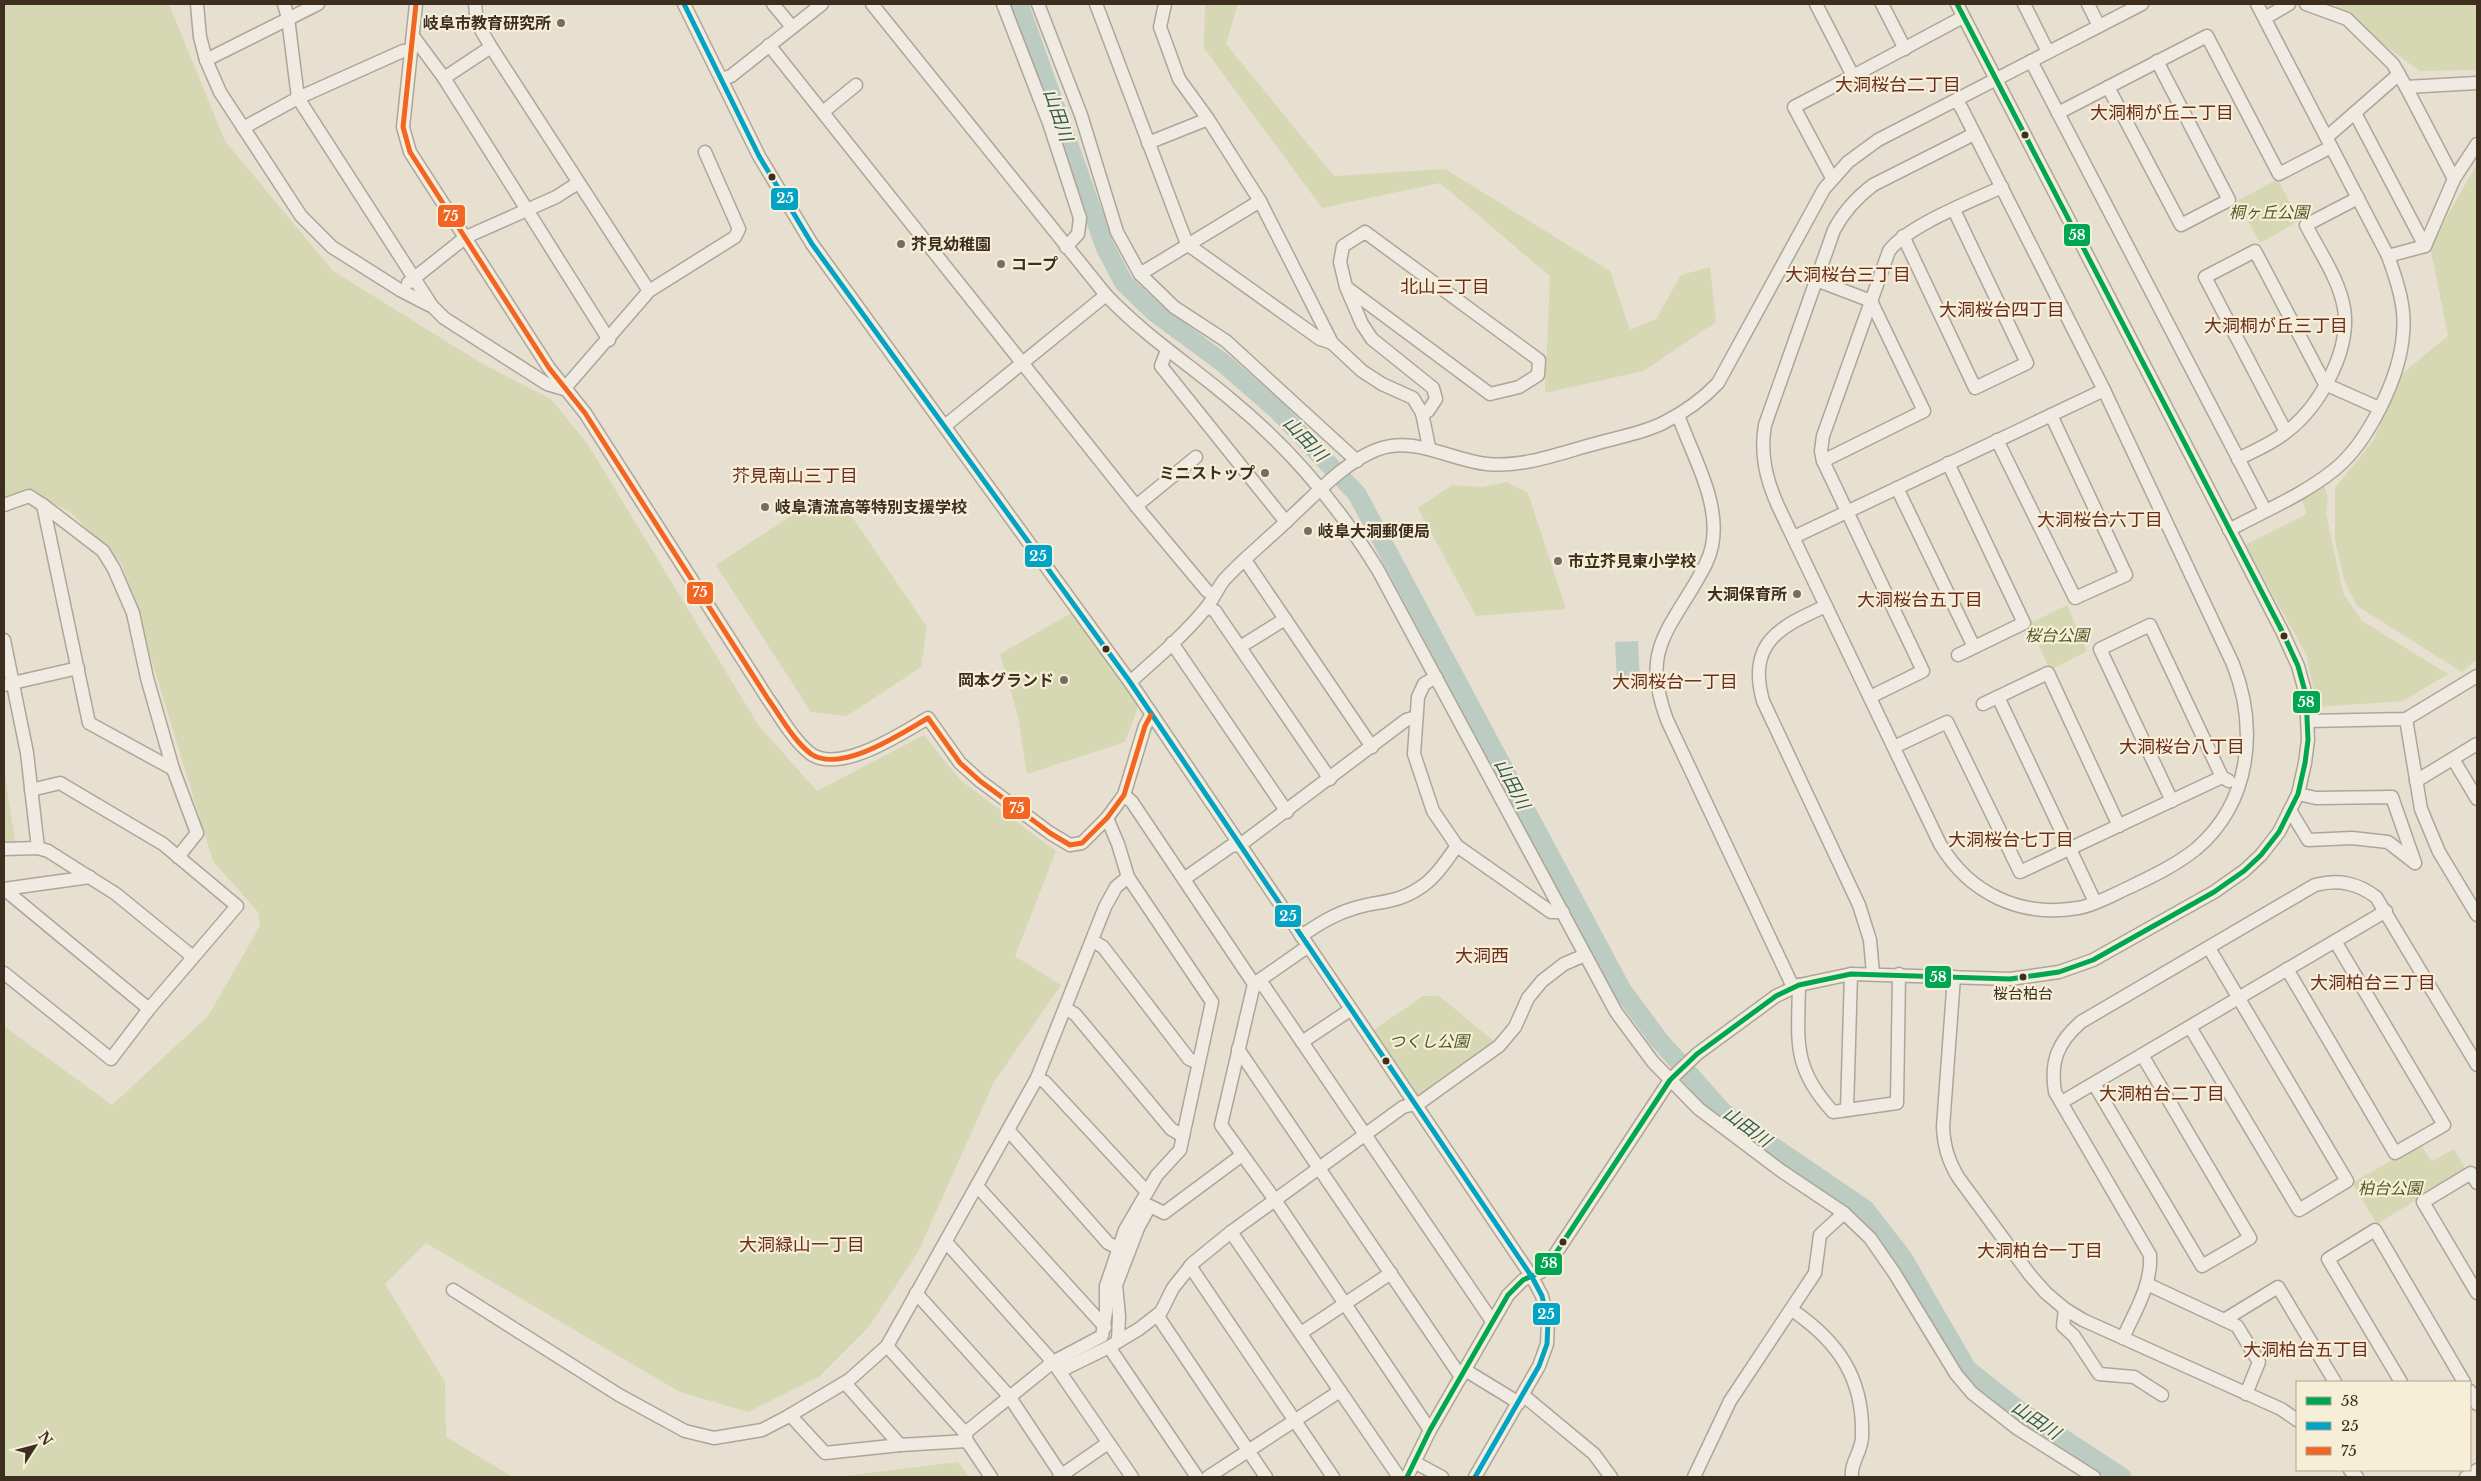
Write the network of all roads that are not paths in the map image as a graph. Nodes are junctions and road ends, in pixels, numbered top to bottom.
1 (197, 4) edge
2 (284, 4) edge
3 (318, 4) edge
4 (416, 4) edge
5 (475, 4) edge
6 (684, 4) edge
7 (773, 4) edge
8 (822, 4) edge
9 (872, 4) edge
10 (1003, 4) edge
11 (1038, 4) edge
12 (1096, 4) edge
13 (1165, 4) edge
14 (1816, 4) edge
15 (1882, 4) edge
16 (1957, 4) edge
17 (2024, 4) edge
18 (2088, 4) edge
19 (2142, 4) edge
20 (2257, 4) edge
21 (2289, 4) edge
22 (2306, 4) edge
23 (1963, 17) junction
24 (288, 18) junction
25 (2265, 18) junction
26 (2099, 26) junction
27 (792, 27) junction
28 (413, 36) junction
29 (769, 45) junction
30 (491, 48) junction
31 (1905, 49) junction
32 (412, 50) junction
33 (2048, 52) junction
34 (206, 60) junction
35 (2031, 61) junction
36 (2158, 61) junction
37 (2399, 74) junction
38 (1853, 76) junction
39 (444, 78) junction
40 (721, 80) junction
41 (1996, 81) junction
42 (2477, 82) edge
43 (856, 85) dead end
44 (2108, 87) junction
45 (2406, 87) junction
46 (298, 98) junction
47 (1957, 101) junction
48 (823, 112) junction
49 (2355, 112) junction
50 (2058, 113) junction
51 (1208, 119) junction
52 (243, 128) junction
53 (1974, 134) junction
54 (2329, 142) junction
55 (1148, 143) junction
56 (2477, 144) edge
57 (705, 152) dead end
58 (1832, 178) junction
59 (2454, 179) junction
60 (578, 183) junction
61 (2002, 187) junction
62 (2358, 198) junction
63 (1260, 201) junction
64 (525, 210) junction
65 (1954, 210) junction
66 (1903, 236) junction
67 (466, 237) junction
68 (1187, 244) junction
69 (1066, 246) junction
70 (2425, 246) junction
71 (2388, 256) junction
72 (1140, 274) junction
73 (414, 279) junction
74 (1816, 280) junction
75 (1346, 287) junction
76 (400, 290) junction
77 (649, 291) junction
78 (1106, 295) junction
79 (1871, 300) junction
80 (432, 306) junction
81 (609, 340) junction
82 (1332, 343) junction
83 (1167, 350) junction
84 (1023, 362) junction
85 (2325, 384) junction
86 (564, 389) junction
87 (2104, 390) junction
88 (2379, 408) junction
89 (1422, 413) junction
90 (1678, 415) junction
91 (2051, 415) junction
92 (946, 425) junction
93 (2286, 432) junction
94 (1997, 440) junction
95 (1429, 448) junction
96 (1196, 457) dead end
97 (2238, 459) junction
98 (1823, 461) junction
99 (1948, 463) junction
100 (1352, 464) junction
101 (1326, 484) junction
102 (1897, 488) junction
103 (4, 505) edge
104 (42, 505) junction
105 (1136, 506) junction
106 (2265, 510) junction
107 (1848, 511) junction
108 (1286, 522) junction
109 (2229, 530) junction
110 (1794, 537) junction
111 (1245, 560) junction
112 (1213, 594) junction
113 (1207, 606) junction
114 (1826, 606) junction
115 (1285, 619) junction
116 (4, 640) edge
117 (1172, 643) junction
118 (1974, 647) junction
119 (1240, 648) junction
120 (1958, 655) dead end
121 (78, 668) junction
122 (2477, 676) edge
123 (1436, 677) junction
124 (1130, 682) junction
125 (8, 683) edge
126 (1870, 697) junction
127 (1998, 697) junction
128 (1984, 704) dead end
129 (1151, 715) junction
130 (1416, 717) junction
131 (2406, 719) junction
132 (2308, 721) junction
133 (2477, 744) edge
134 (1372, 747) junction
135 (1894, 747) junction
136 (2453, 759) junction
137 (174, 769) junction
138 (2222, 777) junction
139 (1330, 779) junction
140 (2416, 781) junction
141 (2238, 786) junction
142 (31, 790) junction
143 (2298, 794) junction
144 (1124, 795) junction
145 (2477, 799) edge
146 (2172, 801) junction
147 (2290, 810) junction
148 (1287, 812) junction
149 (1107, 818) junction
150 (2119, 826) junction
151 (1240, 846) junction
152 (1456, 846) junction
153 (38, 848) junction
154 (4, 849) edge
155 (2070, 849) junction
156 (178, 857) junction
157 (90, 877) junction
158 (1128, 877) junction
159 (1184, 879) junction
160 (4, 889) edge
161 (2095, 902) junction
162 (2386, 911) junction
163 (1563, 912) junction
164 (2477, 915) edge
165 (1093, 941) junction
166 (2335, 941) junction
167 (1304, 942) junction
168 (2209, 948) junction
169 (1585, 955) junction
170 (193, 957) junction
171 (2287, 969) junction
172 (4, 973) edge
173 (1872, 973) junction
174 (1851, 974) junction
175 (1899, 974) junction
176 (1954, 977) junction
177 (1254, 984) junction
178 (1796, 986) junction
179 (2238, 998) junction
180 (149, 1009) junction
181 (1066, 1009) junction
182 (1350, 1010) junction
183 (2190, 1026) junction
184 (1302, 1042) junction
185 (1238, 1049) junction
186 (2142, 1055) junction
187 (1198, 1063) junction
188 (2477, 1065) edge
189 (1674, 1075) junction
190 (1037, 1078) junction
191 (2094, 1084) junction
192 (2062, 1102) junction
193 (1414, 1104) junction
194 (1847, 1110) junction
195 (1009, 1131) junction
196 (1365, 1135) junction
197 (1182, 1136) junction
198 (1242, 1155) junction
199 (1320, 1167) junction
200 (2477, 1183) edge
201 (978, 1186) junction
202 (1147, 1192) junction
203 (1275, 1200) junction
204 (1844, 1212) junction
205 (1231, 1232) junction
206 (946, 1242) junction
207 (1118, 1248) junction
208 (1190, 1266) junction
209 (1391, 1273) junction
210 (1532, 1277) junction
211 (2147, 1284) junction
212 (453, 1290) dead end
213 (916, 1293) junction
214 (2477, 1293) edge
215 (1345, 1304) junction
216 (2065, 1309) junction
217 (1792, 1310) junction
218 (1157, 1315) junction
219 (2224, 1320) junction
220 (1492, 1321) junction
221 (1105, 1328) junction
222 (1301, 1333) junction
223 (2123, 1338) junction
224 (1114, 1344) junction
225 (887, 1346) junction
226 (1057, 1366) junction
227 (1463, 1374) junction
228 (2334, 1381) edge
229 (2400, 1381) edge
230 (2463, 1381) edge
231 (845, 1382) junction
232 (1340, 1391) junction
233 (2246, 1394) junction
234 (2162, 1395) dead end
235 (1009, 1396) junction
236 (1521, 1399) junction
237 (790, 1415) junction
238 (2296, 1419) edge
239 (1295, 1420) junction
240 (1430, 1430) junction
241 (966, 1437) junction
242 (1108, 1443) junction
243 (900, 1445) junction
244 (1248, 1451) junction
245 (1414, 1462) junction
246 (2477, 1470) edge
247 (1060, 1476) edge
248 (991, 1477) edge
249 (1132, 1477) edge
250 (1197, 1477) edge
251 (1208, 1477) edge
252 (1266, 1477) edge
253 (1333, 1477) edge
254 (1399, 1477) edge
255 (1407, 1477) edge
256 (1442, 1477) edge
257 (1475, 1477) edge
258 (1611, 1477) edge
259 (1694, 1477) edge
260 (1852, 1477) edge
261 (2094, 1477) edge
262 (2466, 1477) edge

1 - 34 street
2 - 24 street
3 - 24 street
4 - 28 street
5 - 30 street
6 - 40 street
7 - 27 street
8 - 27 street
9 - 69 street
10 - 69 street
11 - 72 street
12 - 55 street
13 - 51 street
14 - 38 street
15 - 31 street
16 - 23 street
17 - 33 street
18 - 26 street
19 - 26 street
20 - 25 street
21 - 25 street
22 - 37 street
23 - 31 street
23 - 41 street
24 - 34 street
24 - 46 street
25 - 54 street
26 - 33 street
27 - 29 street
28 - 32 street
28 - 39 street
29 - 40 street
29 - 48 street
30 - 39 street
30 - 60 street
31 - 38 street
32 - 46 street
32 - 67 street
33 - 35 street
34 - 52 street
35 - 41 street
35 - 50 street
36 - 44 street
36 - 44 street
36 - 54 street
37 - 45 street
37 - 49 street
38 - 58 street
39 - 64 street
40 - 92 street
41 - 47 street
41 - 109 street
42 - 45 street
43 - 48 street
44 - 50 street
45 - 59 street
46 - 52 street
46 - 73 street
47 - 53 street
47 - 58 street
48 - 84 street
49 - 54 street
49 - 70 street
50 - 97 street
51 - 55 street
51 - 63 street
52 - 76 street
53 - 61 street
53 - 74 street
54 - 62 street
55 - 68 street
56 - 59 street
57 - 77 street
58 - 90 street
59 - 70 street
60 - 64 street
60 - 77 street
61 - 65 street
61 - 87 street
62 - 71 street
62 - 85 street
63 - 68 street
63 - 82 street
64 - 67 street
64 - 81 street
65 - 66 street
65 - 66 street
66 - 79 street
67 - 73 street
67 - 86 street
68 - 72 street
68 - 82 street
69 - 78 street
70 - 71 street
71 - 88 street
72 - 100 street
73 - 76 street
73 - 80 street
74 - 79 street
74 - 110 street
75 - 75 street
75 - 89 street
76 - 80 street
77 - 81 street
78 - 83 street
78 - 84 street
79 - 98 street
79 - 98 street
80 - 86 street
81 - 86 street
82 - 89 street
83 - 101 street
83 - 108 street
84 - 92 street
84 - 105 street
85 - 88 street
85 - 93 street
85 - 93 street
86 - 149 street
87 - 91 street
87 - 141 street
88 - 106 street
89 - 95 street
90 - 95 street
90 - 178 street
91 - 94 street
91 - 94 street
92 - 124 street
93 - 97 street
94 - 99 street
95 - 100 street
96 - 105 street
97 - 106 street
98 - 107 street
99 - 102 street
99 - 118 street
100 - 101 street
101 - 108 street
101 - 123 street
102 - 107 street
102 - 118 street
103 - 104 street
104 - 121 street
104 - 137 street
105 - 112 street
106 - 109 street
107 - 110 street
107 - 126 street
108 - 111 street
109 - 132 street
110 - 114 street
111 - 112 street
111 - 115 street
112 - 113 street
113 - 117 street
113 - 119 street
114 - 126 street
114 - 173 street
115 - 119 street
115 - 134 street
116 - 125 street
117 - 124 street
117 - 148 street
118 - 120 street
119 - 139 street
121 - 125 street
121 - 137 street
122 - 131 street
123 - 130 street
123 - 163 street
124 - 129 street
125 - 142 street
126 - 135 street
127 - 128 street
127 - 150 street
127 - 155 street
129 - 144 street
129 - 151 street
130 - 134 street
130 - 152 street
131 - 132 street
131 - 140 street
132 - 143 street
133 - 136 street
134 - 139 street
135 - 155 street
135 - 161 street
136 - 140 street
136 - 145 street
137 - 156 street
138 - 141 street
138 - 146 street
138 - 146 street
139 - 148 street
140 - 164 street
141 - 161 street
142 - 153 street
142 - 156 street
143 - 147 street
143 - 147 street
144 - 149 street
144 - 159 street
146 - 150 street
147 - 176 street
148 - 151 street
149 - 158 street
150 - 155 street
151 - 159 street
151 - 167 street
152 - 163 street
152 - 167 street
153 - 154 street
153 - 157 street
155 - 161 street
156 - 170 street
157 - 160 street
157 - 170 street
158 - 165 street
158 - 187 street
159 - 177 street
160 - 180 street
162 - 166 street
162 - 168 street
162 - 188 street
163 - 169 street
165 - 181 street
165 - 187 street
166 - 171 street
166 - 171 street
167 - 177 street
167 - 182 street
168 - 179 street
168 - 192 street
169 - 189 street
169 - 193 street
170 - 180 street
171 - 179 street
172 - 180 street
173 - 174 street
173 - 175 street
174 - 178 street
174 - 194 street
175 - 176 street
175 - 194 street
176 - 216 street
177 - 184 street
177 - 185 street
178 - 189 street
178 - 194 street
179 - 183 street
179 - 183 street
181 - 190 street
181 - 197 street
182 - 184 street
182 - 193 street
183 - 186 street
184 - 196 street
185 - 198 street
185 - 199 street
186 - 191 street
186 - 191 street
187 - 197 street
189 - 204 street
189 - 210 street
190 - 195 street
190 - 202 street
191 - 192 street
192 - 211 street
193 - 196 street
193 - 210 street
195 - 201 street
195 - 207 street
196 - 199 street
196 - 220 street
197 - 202 street
198 - 203 street
198 - 224 street
199 - 203 street
199 - 209 street
200 - 214 street
201 - 206 street
201 - 221 street
202 - 207 street
203 - 205 street
203 - 215 street
204 - 217 street
204 - 261 street
205 - 208 street
205 - 222 street
206 - 213 street
206 - 226 street
207 - 221 street
208 - 218 street
208 - 239 street
209 - 215 street
209 - 227 street
210 - 220 street
210 - 236 street
211 - 219 street
211 - 223 street
212 - 237 street
213 - 225 street
213 - 235 street
215 - 222 street
215 - 240 street
216 - 223 street
216 - 234 street
217 - 259 street
217 - 260 street
218 - 224 street
218 - 244 street
219 - 228 street
219 - 233 street
220 - 227 street
221 - 226 street
222 - 232 street
223 - 233 street
224 - 226 street
224 - 250 street
225 - 231 street
225 - 241 street
226 - 235 street
226 - 242 street
227 - 236 street
227 - 240 street
229 - 230 street
231 - 237 street
231 - 243 street
232 - 239 street
232 - 254 street
233 - 238 street
235 - 241 street
235 - 247 street
236 - 257 street
236 - 258 street
237 - 243 street
239 - 244 street
239 - 253 street
240 - 245 street
241 - 243 street
241 - 248 street
242 - 247 street
242 - 249 street
244 - 251 street
244 - 252 street
245 - 255 street
245 - 256 street
246 - 262 street

